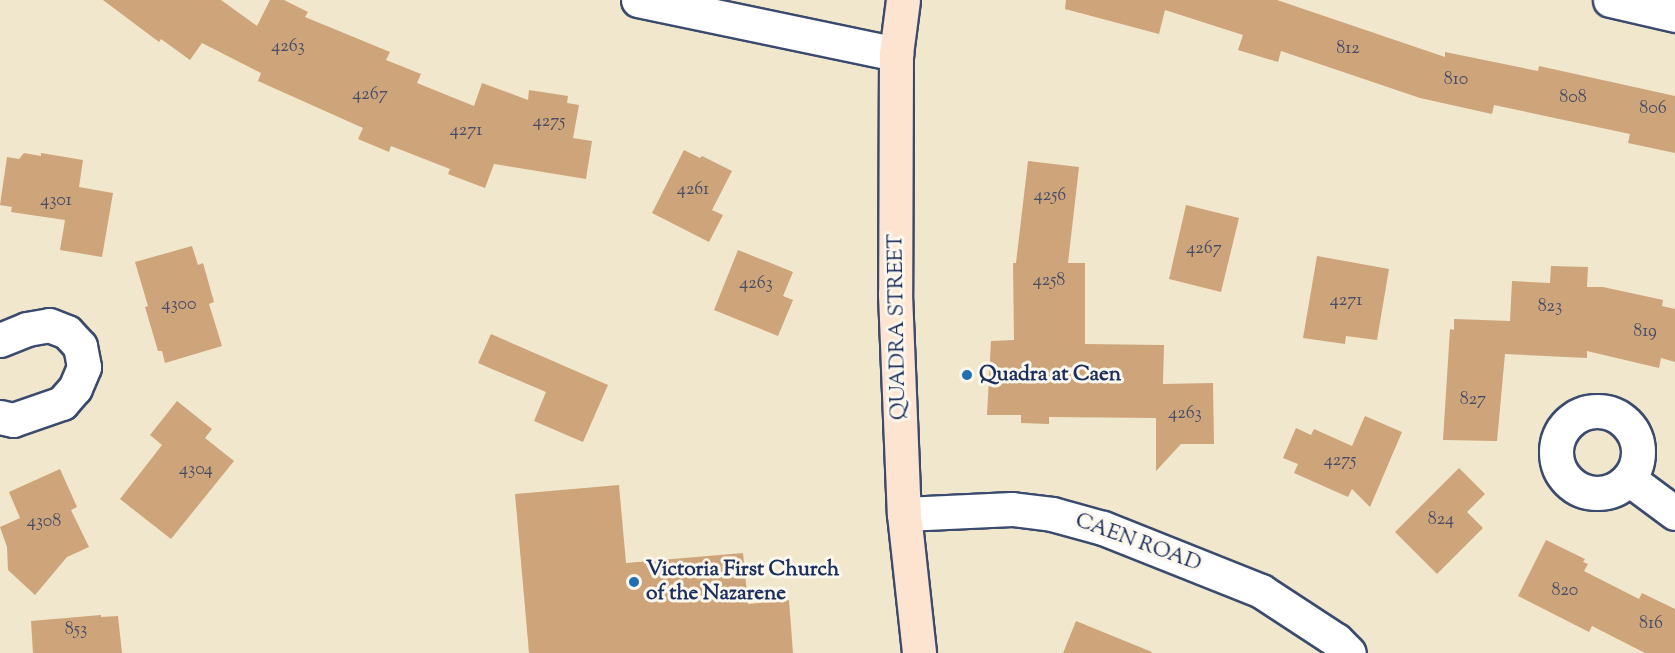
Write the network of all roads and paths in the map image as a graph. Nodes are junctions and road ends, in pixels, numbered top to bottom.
1 (638, 0) edge
2 (903, 0) edge
3 (1610, 0) edge
4 (1675, 15) edge
5 (896, 54) junction
6 (0, 340) edge
7 (0, 417) edge
8 (1629, 479) dead end
9 (1675, 513) edge
10 (904, 514) junction
11 (919, 653) edge
12 (1349, 653) edge

1 - 5 street
2 - 5 main road, QUADRA STREET
3 - 4 street
5 - 10 main road, QUADRA STREET
6 - 7 street
8 - 9 street
10 - 11 main road, QUADRA STREET
10 - 12 street, CAEN ROAD

